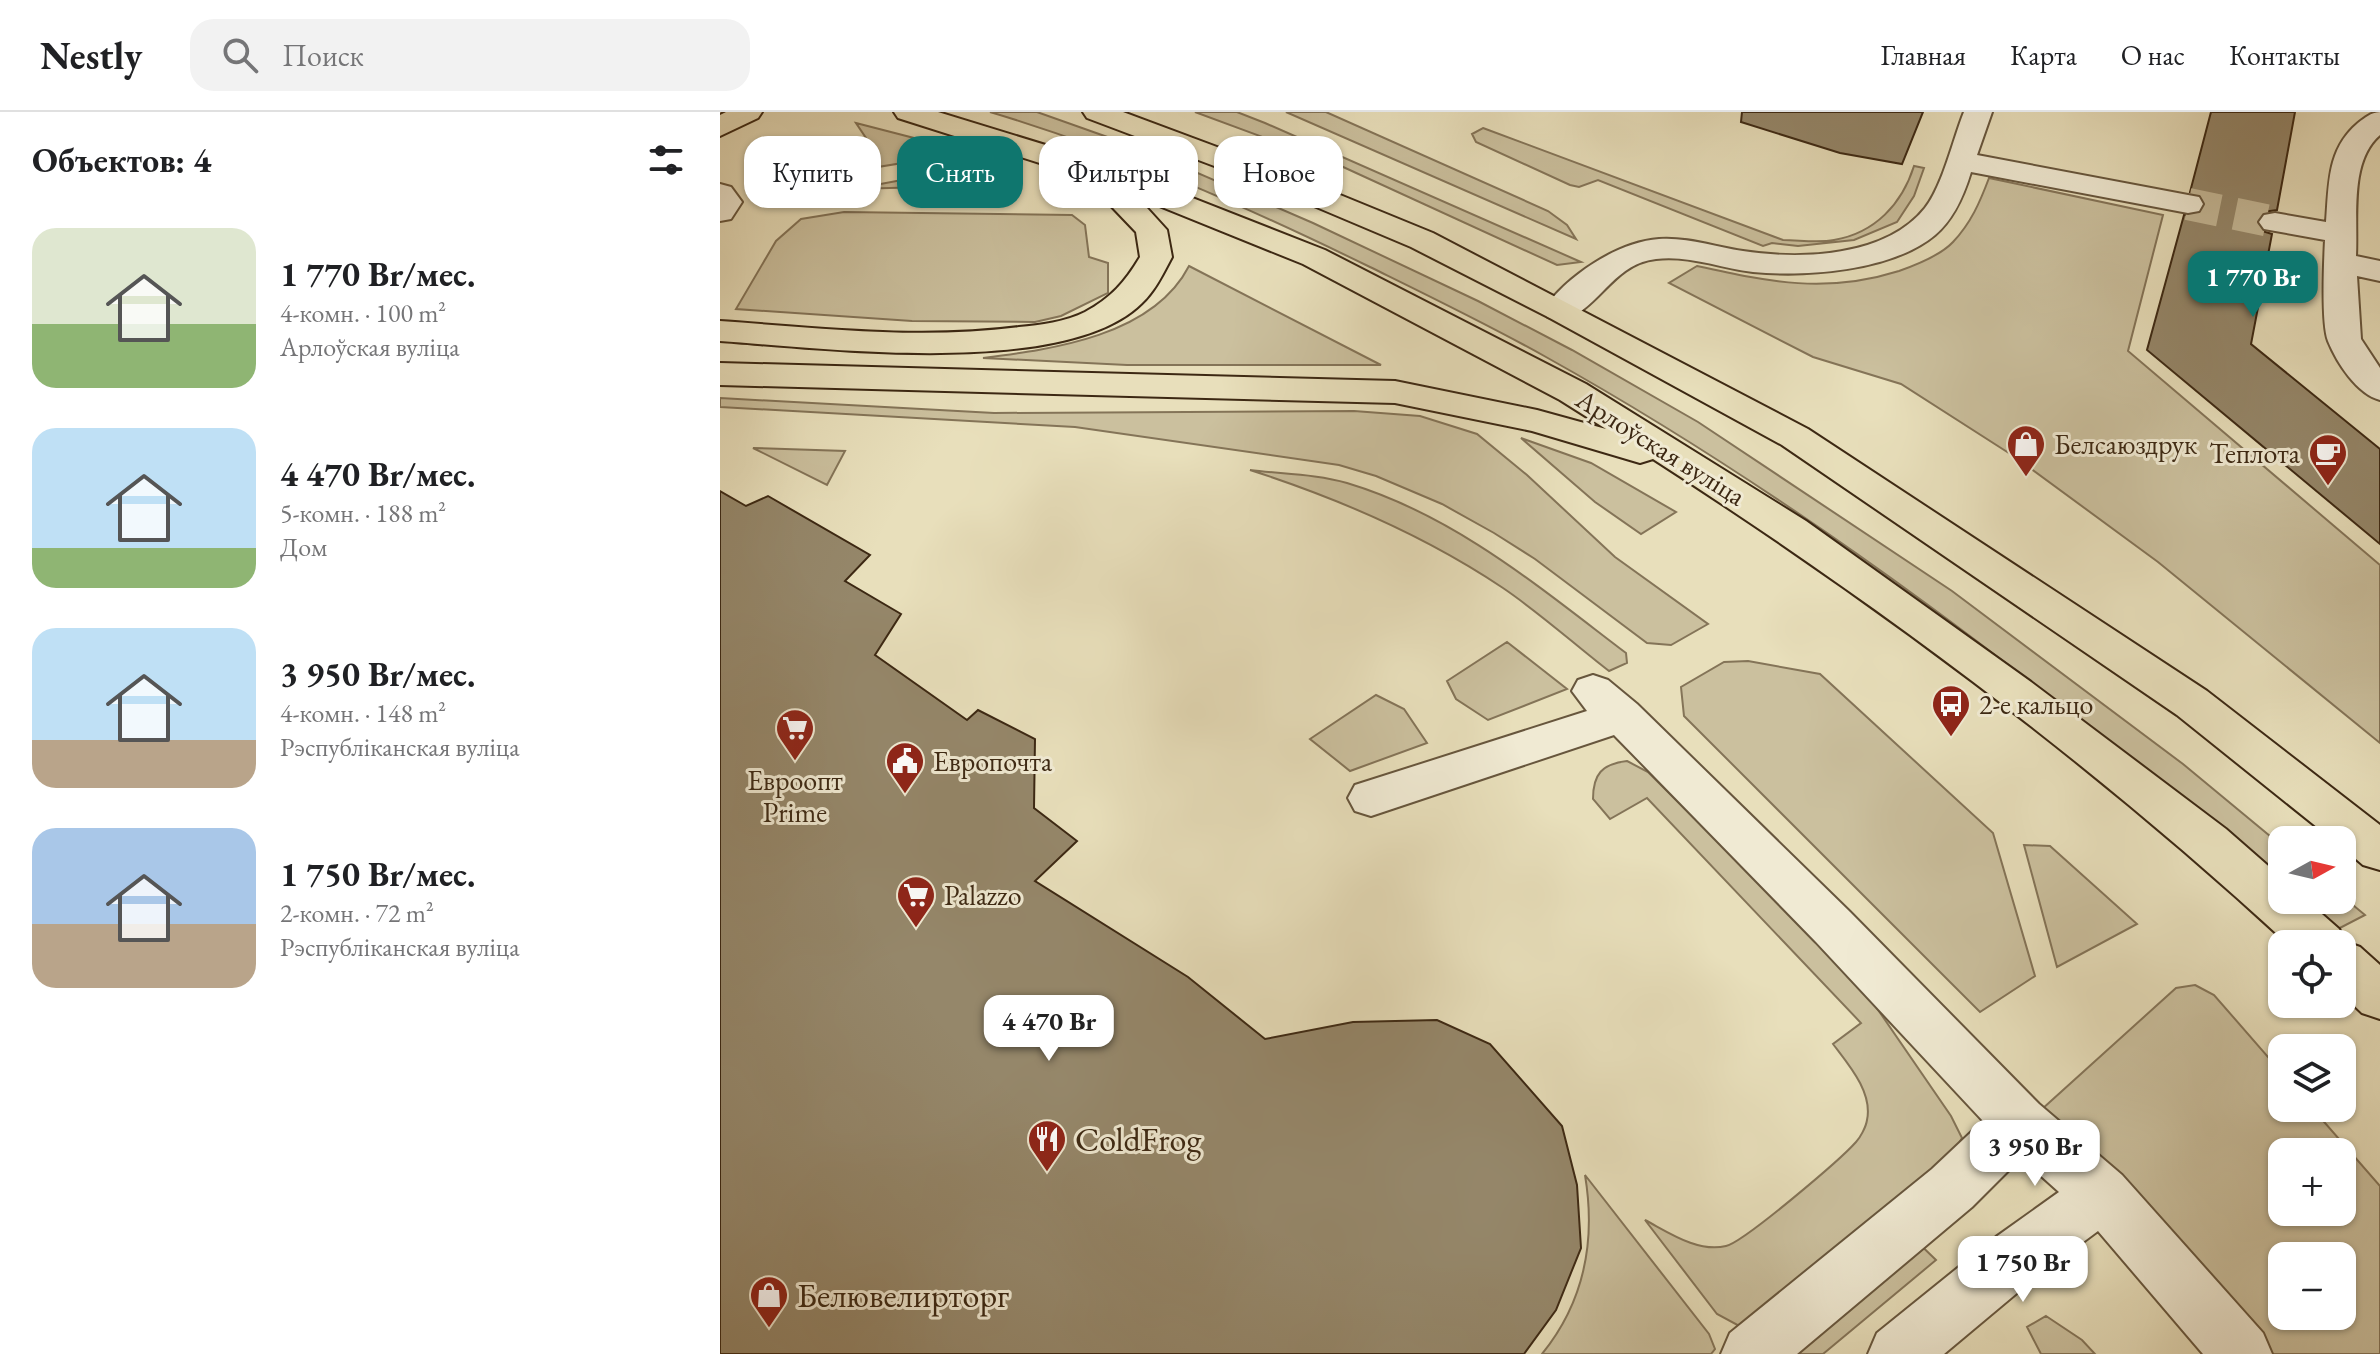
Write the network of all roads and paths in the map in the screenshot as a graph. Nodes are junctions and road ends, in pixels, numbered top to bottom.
1 (748, 112) edge
2 (908, 112) edge
3 (1100, 112) edge
4 (1978, 112) edge
5 (2380, 120) edge
6 (720, 127) edge
7 (1039, 152) edge
8 (1960, 161) junction
9 (720, 193) edge
10 (2188, 204) tunnel mouth
11 (1129, 208) edge
12 (1191, 208) edge
13 (720, 212) edge
14 (2275, 222) tunnel mouth
15 (2341, 248) junction
16 (2380, 271) edge
17 (1560, 310) junction
18 (720, 331) edge
19 (720, 374) edge
20 (2380, 389) edge
21 (1704, 471) junction
22 (1371, 798) dead end
23 (2380, 851) edge
24 (2306, 930) edge
25 (2356, 975) edge
26 (2380, 997) edge
27 (2020, 1122) junction
28 (2102, 1194) junction
29 (1751, 1354) edge
30 (1898, 1354) edge
31 (2242, 1354) edge

1 - 6 main road
2 - 7 main road, Арлоўская вуліца
3 - 17 main road
4 - 8 street
5 - 15 street
8 - 10 street
8 - 17 street
9 - 13 street
11 - 18 main road
12 - 21 main road, Арлоўская вуліца
14 - 15 street
15 - 16 street
15 - 20 street
17 - 23 main road
19 - 21 main road
21 - 24 main road, Арлоўская вуліца
22 - 27 street
25 - 26 main road
27 - 28 street
27 - 29 street
28 - 30 street
28 - 31 street

